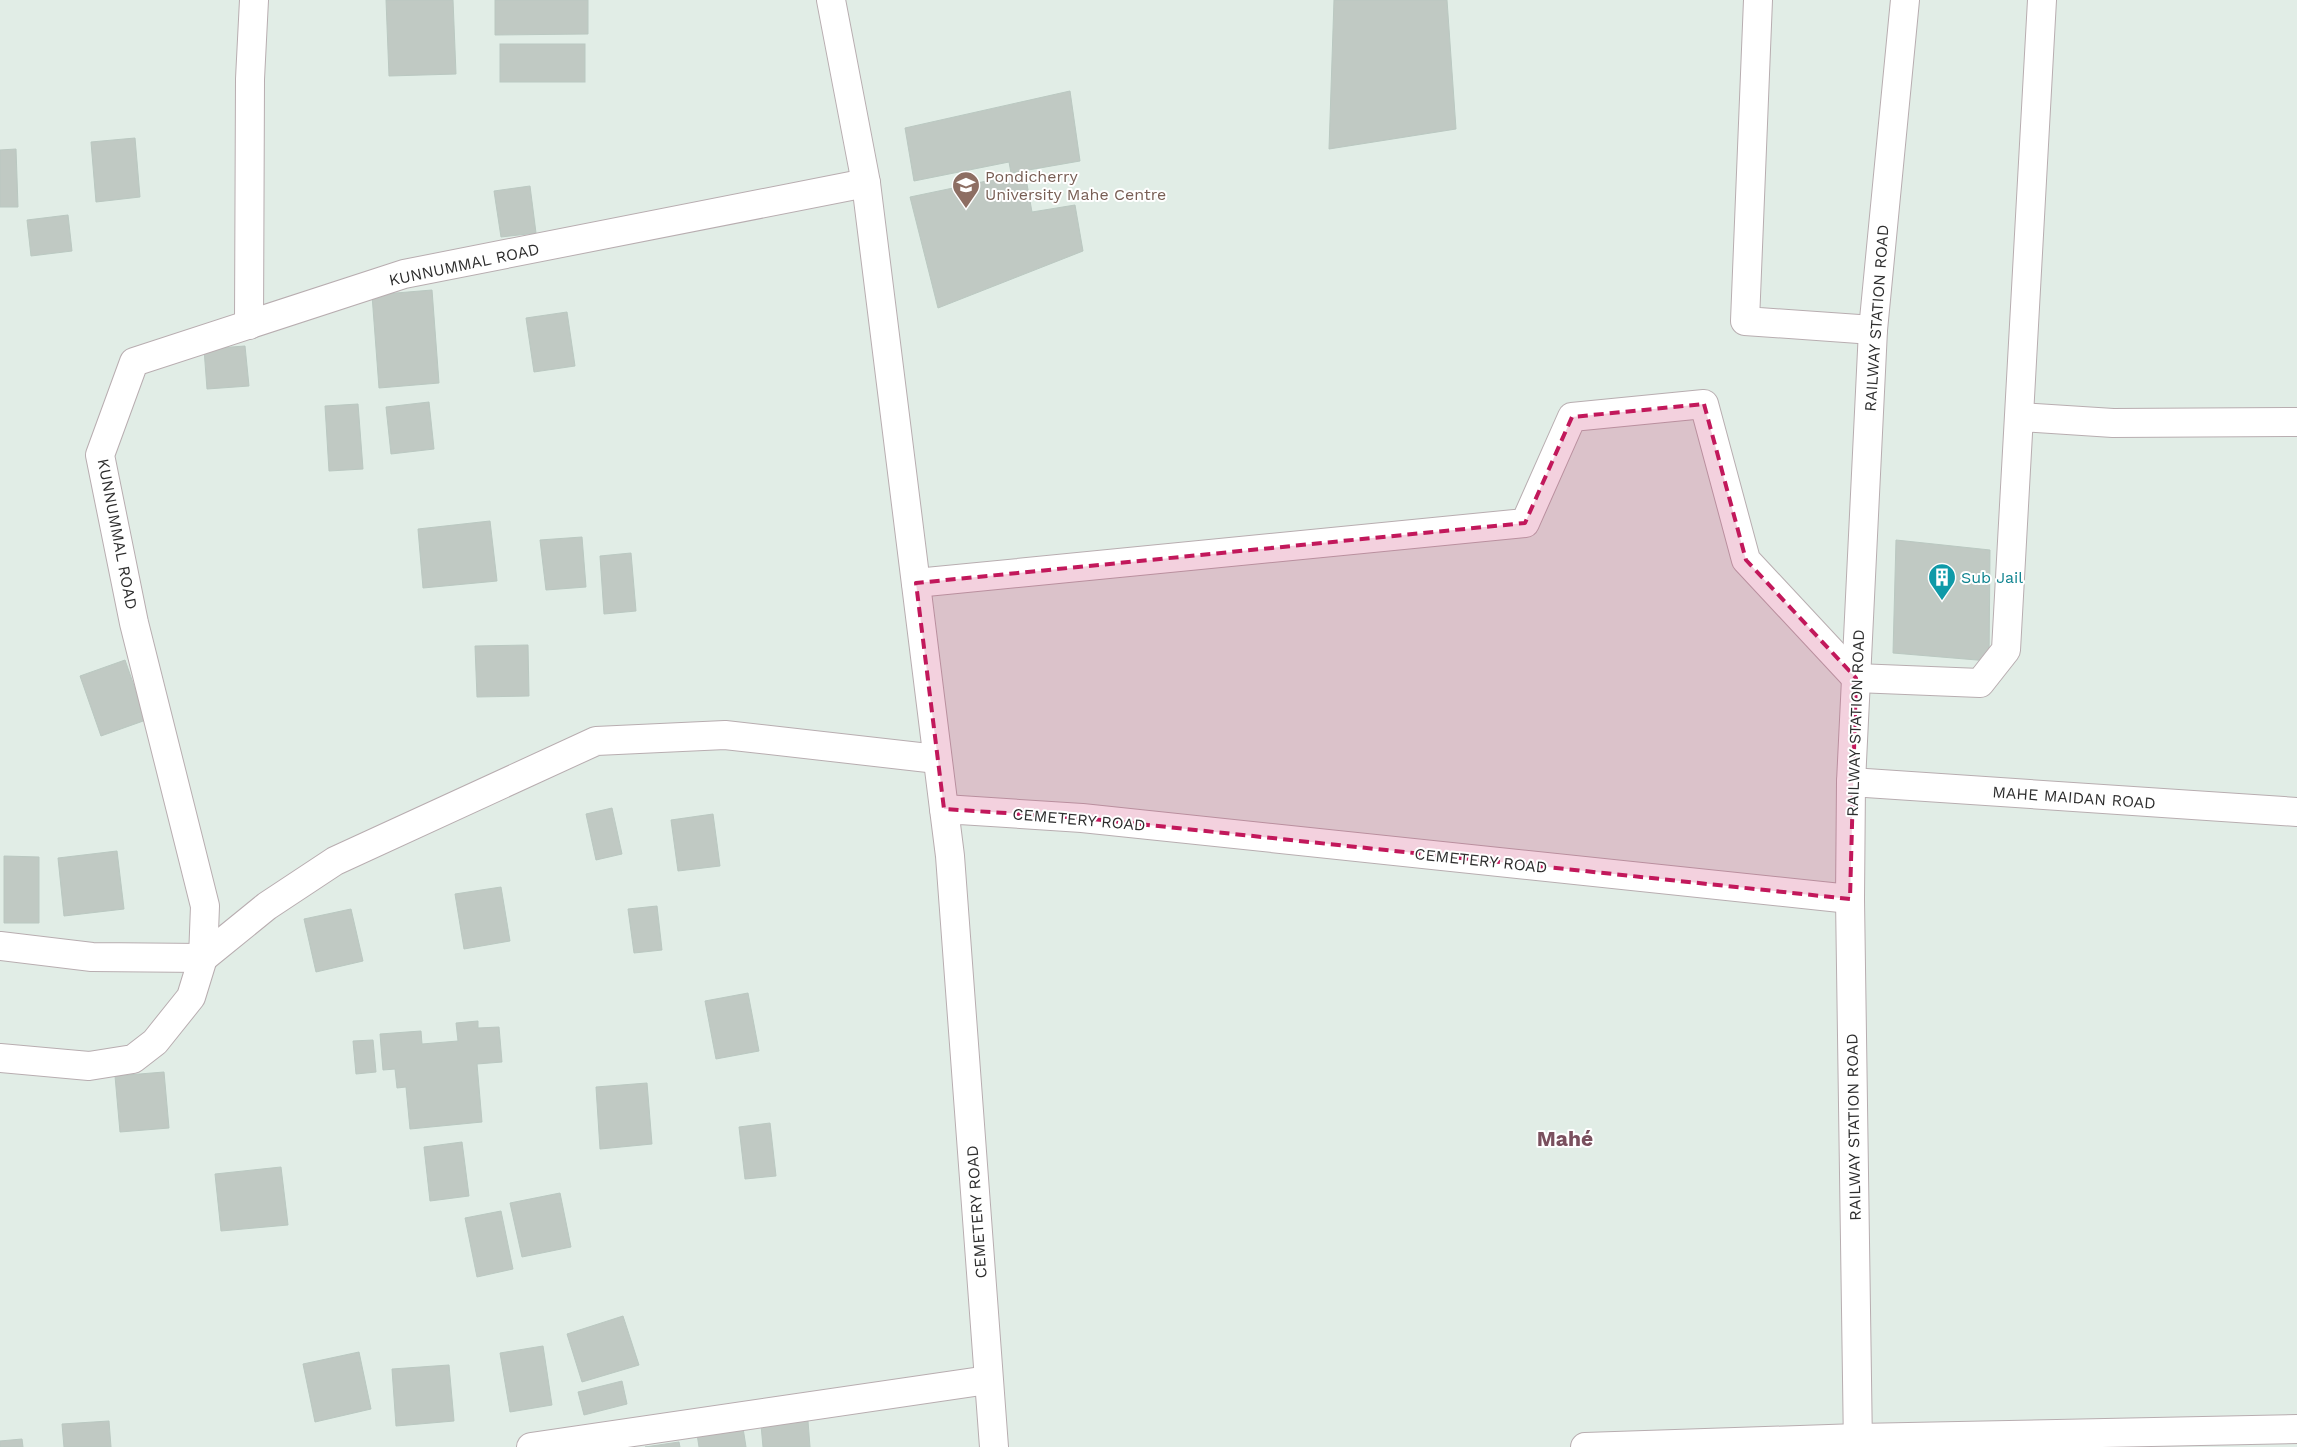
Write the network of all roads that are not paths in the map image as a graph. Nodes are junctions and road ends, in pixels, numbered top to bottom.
1 (254, 0) edge
2 (831, 0) edge
3 (1758, 0) edge
4 (1905, 0) edge
5 (2042, 0) edge
6 (866, 183) junction
7 (249, 325) junction
8 (1873, 330) junction
9 (2020, 417) junction
10 (2297, 422) edge
11 (916, 583) junction
12 (1856, 678) junction
13 (937, 758) junction
14 (1851, 782) junction
15 (944, 809) junction
16 (2297, 812) edge
17 (1850, 900) junction
18 (0, 946) edge
19 (203, 958) junction
20 (0, 1058) edge
21 (988, 1380) junction
22 (2297, 1429) edge
23 (1858, 1442) edge
24 (531, 1447) edge
25 (994, 1447) edge
26 (1585, 1447) edge

1 - 7 street
2 - 6 street
3 - 8 street
4 - 8 street, RAILWAY STATION ROAD
5 - 9 street
6 - 7 street, KUNNUMMAL ROAD
6 - 11 street
7 - 19 street, KUNNUMMAL ROAD
8 - 12 street, RAILWAY STATION ROAD
9 - 10 street
9 - 12 street
11 - 12 street
11 - 13 street
12 - 14 street, RAILWAY STATION ROAD
13 - 15 street
13 - 19 street
14 - 16 street, MAHE MAIDAN ROAD
14 - 17 street, RAILWAY STATION ROAD
15 - 17 street, CEMETERY ROAD
15 - 21 street, CEMETERY ROAD
17 - 23 street, RAILWAY STATION ROAD
18 - 19 street
19 - 20 street, KUNNUMMAL ROAD
21 - 24 street
21 - 25 street, CEMETERY ROAD
22 - 23 street
23 - 26 street

